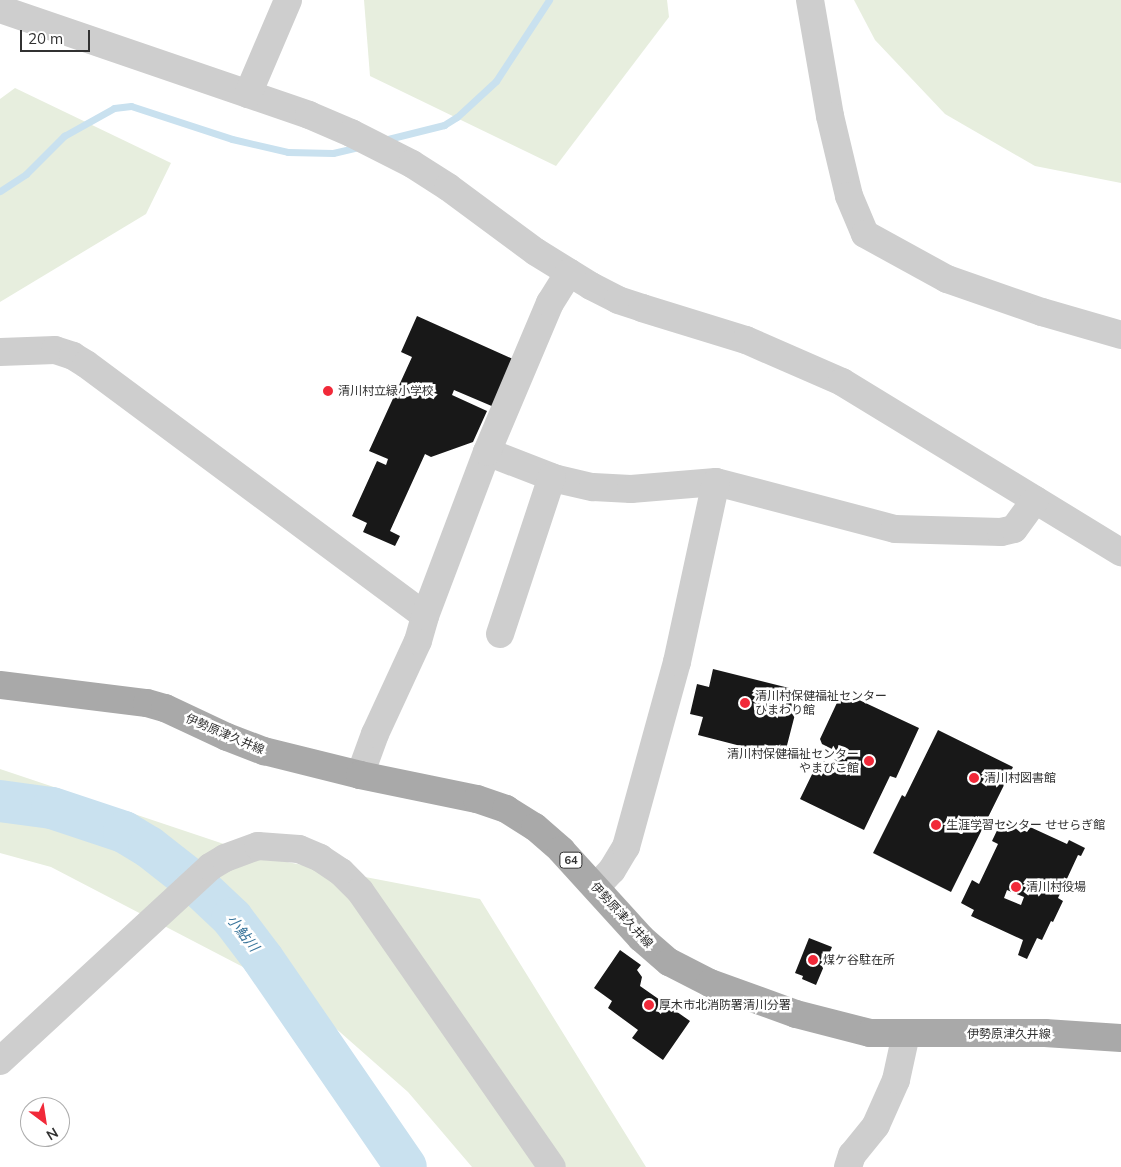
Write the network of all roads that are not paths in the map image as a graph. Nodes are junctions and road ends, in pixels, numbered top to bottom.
1 (288, 0) edge
2 (810, 0) edge
3 (0, 9) edge
4 (248, 94) junction
5 (569, 273) junction
6 (1121, 335) edge
7 (0, 352) edge
8 (487, 452) junction
9 (552, 477) junction
10 (716, 482) junction
11 (1035, 500) junction
12 (1121, 552) edge
13 (424, 616) junction
14 (500, 634) dead end
15 (0, 685) edge
16 (360, 775) junction
17 (596, 887) junction
18 (906, 1034) junction
19 (1121, 1038) edge
20 (0, 1062) edge
21 (552, 1167) edge
22 (848, 1167) edge

1 - 4 street
2 - 6 street
3 - 4 street
4 - 5 street
5 - 8 street
5 - 11 street
7 - 13 street
8 - 9 street
8 - 13 street
9 - 10 street
9 - 14 street
10 - 11 street
10 - 17 street
11 - 12 street
13 - 16 street
15 - 16 main road, 伊勢原津久井線 / 64
16 - 17 main road, 伊勢原津久井線 / 64
17 - 18 main road, 伊勢原津久井線 / 64
18 - 19 main road, 伊勢原津久井線 / 64
18 - 22 street
20 - 21 street

